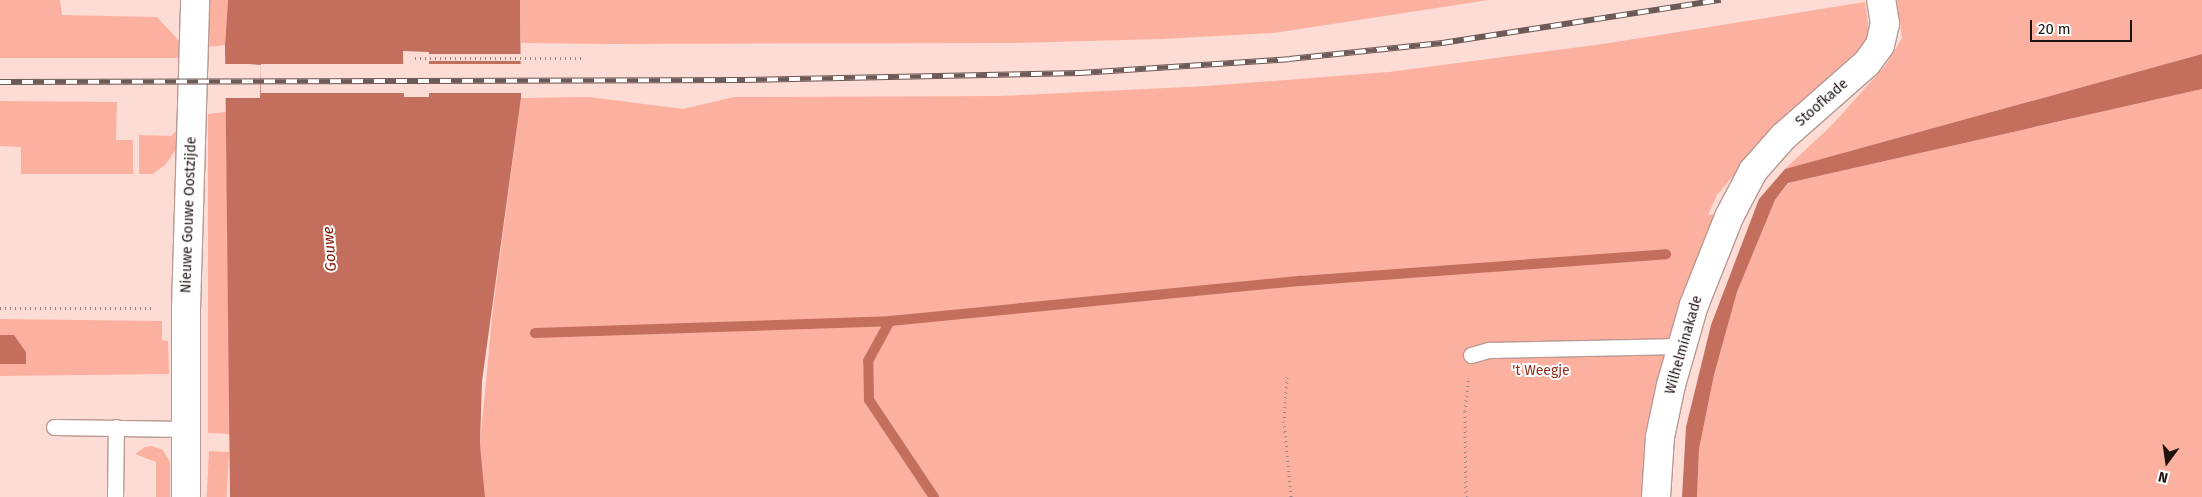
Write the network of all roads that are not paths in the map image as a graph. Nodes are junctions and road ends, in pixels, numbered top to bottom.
1 (195, 0) edge
2 (1881, 0) edge
3 (1739, 199) joint
4 (1681, 346) junction
5 (1470, 355) road end
6 (54, 427) dead end
7 (116, 428) junction
8 (186, 429) junction
9 (115, 497) edge
10 (186, 497) edge
11 (1656, 497) edge

1 - 8 street, Nieuwe Gouwe Oostzijde
2 - 3 street, Stoofkade
3 - 4 street, Wilhelminakade
4 - 5 lane
4 - 11 street, Wilhelminakade
6 - 7 lane
7 - 8 lane
7 - 9 lane
8 - 10 street, Nieuwe Gouwe Oostzijde

